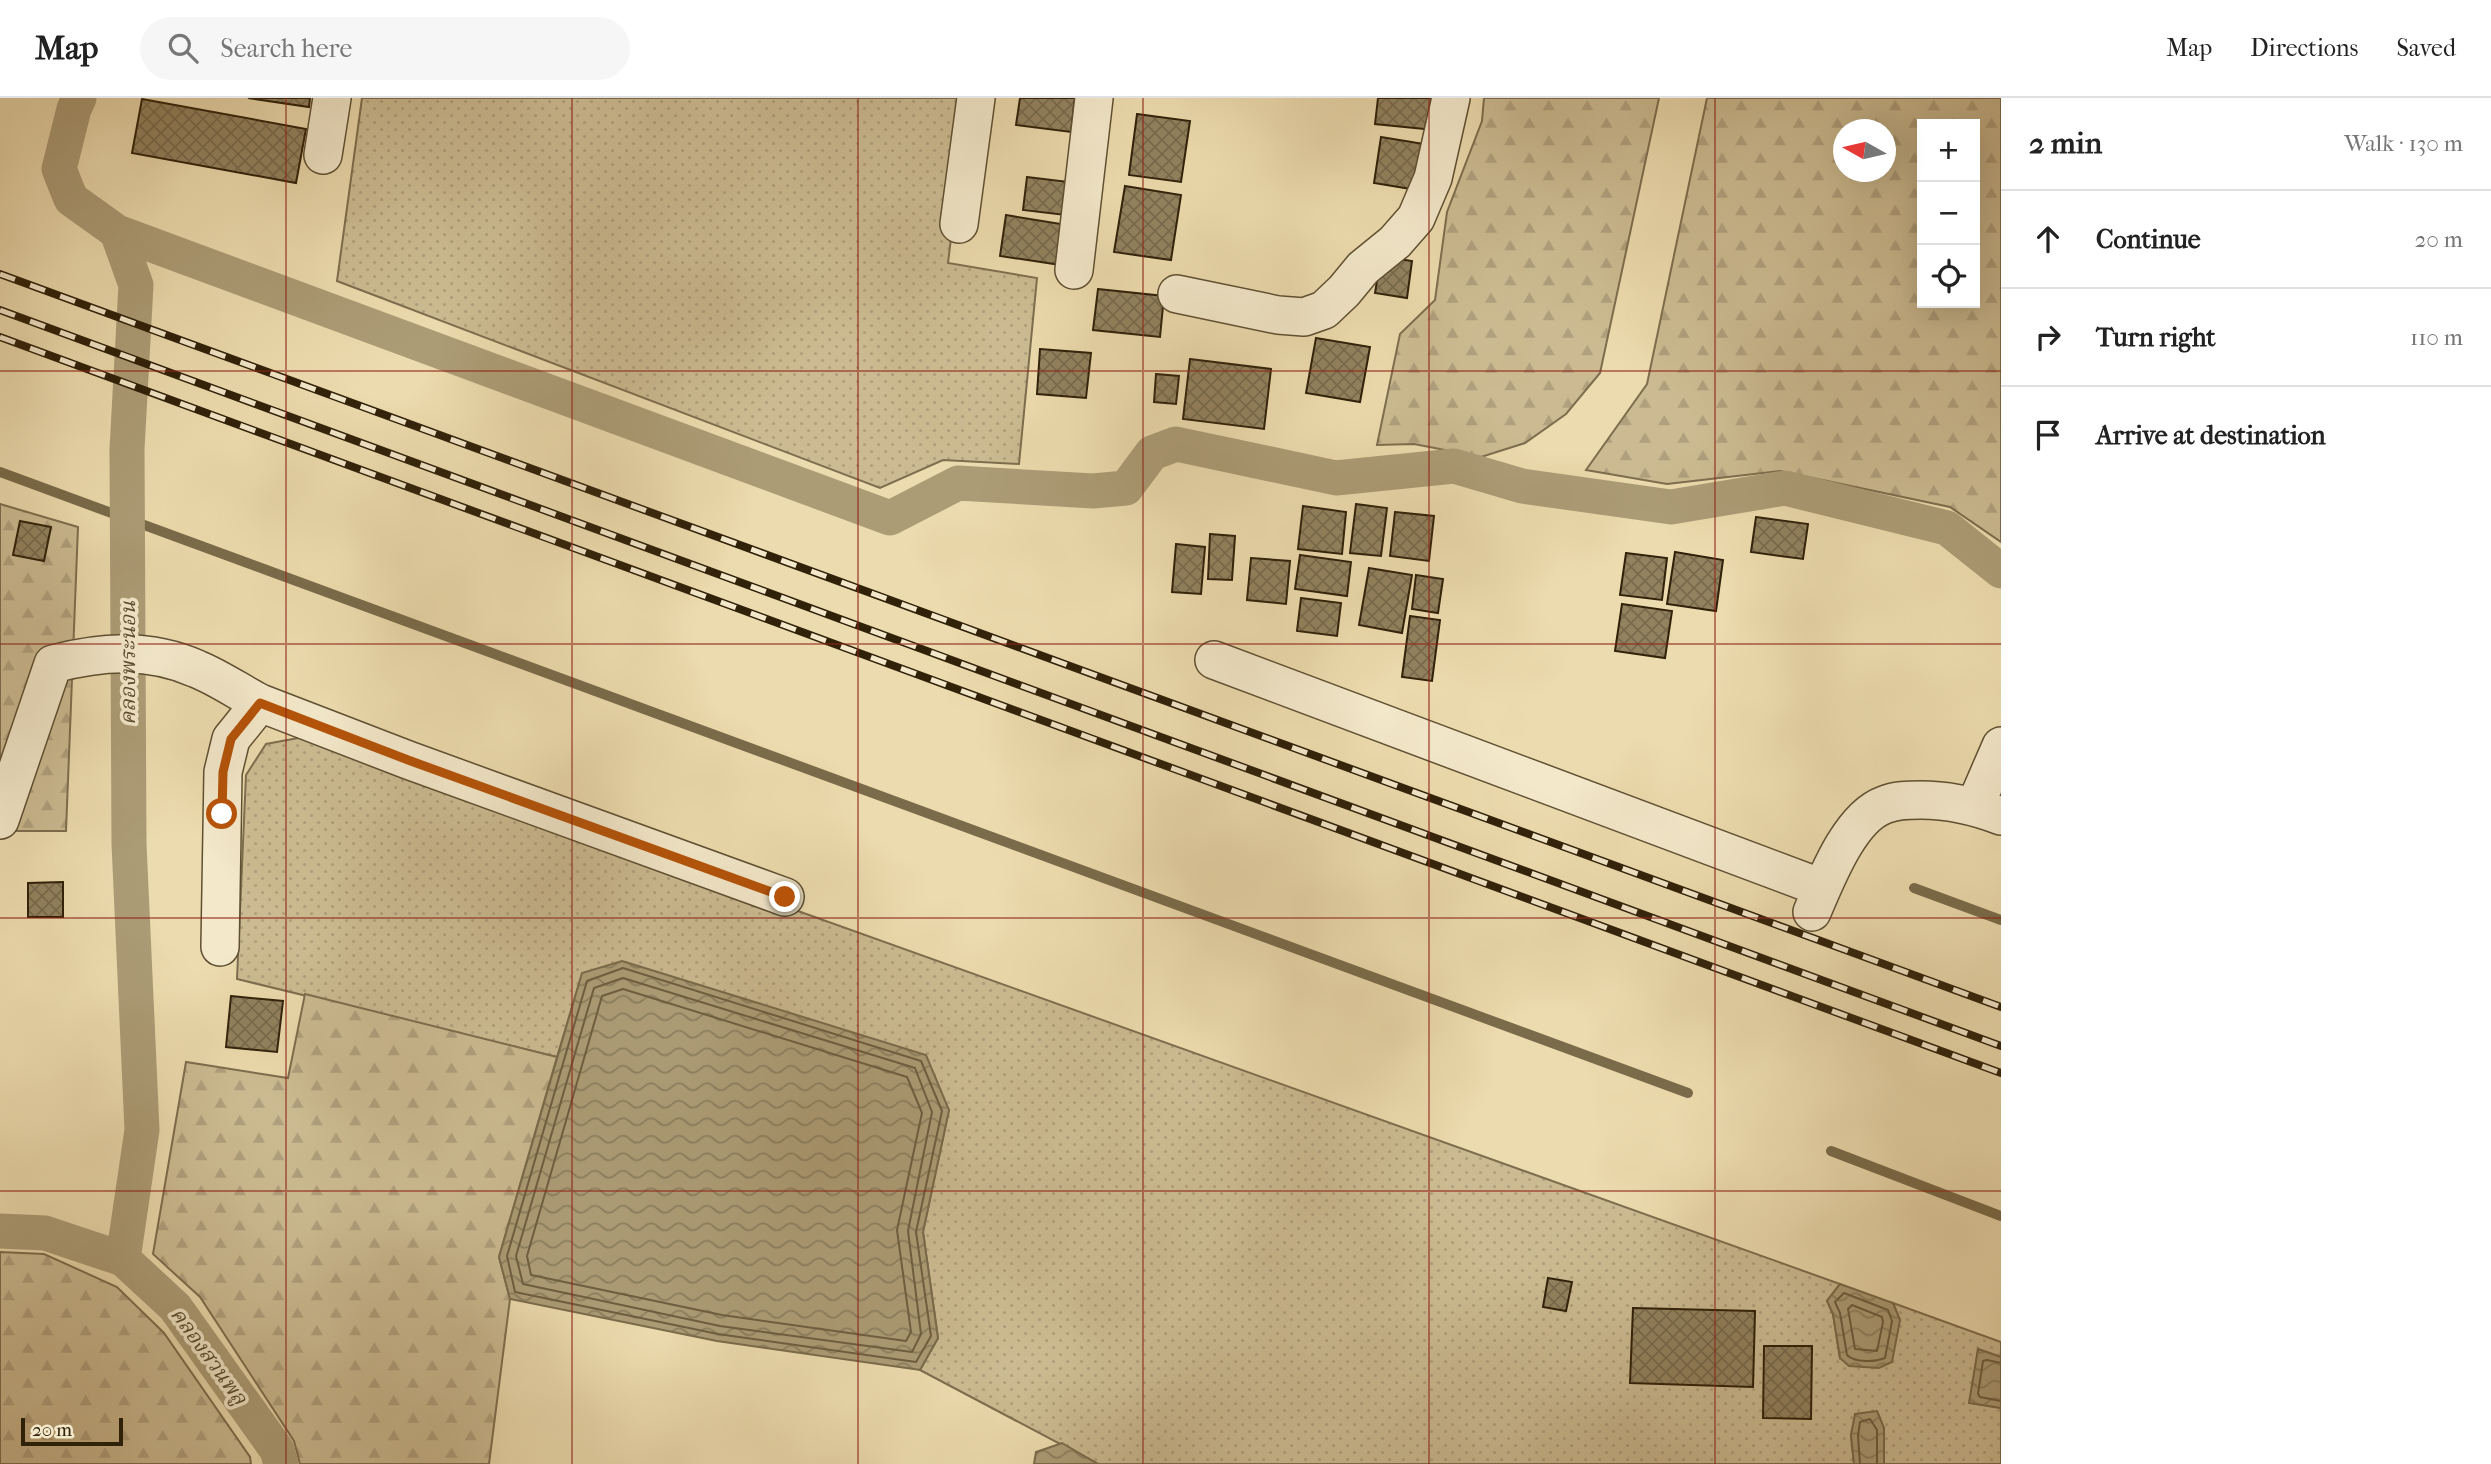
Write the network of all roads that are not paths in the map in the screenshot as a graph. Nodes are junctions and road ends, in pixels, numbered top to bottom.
1 (332, 98) edge
2 (976, 98) edge
3 (1094, 98) edge
4 (1451, 98) edge
5 (323, 156) dead end
6 (959, 224) dead end
7 (1074, 270) dead end
8 (1177, 294) dead end
9 (1214, 660) dead end
10 (260, 703) junction
11 (2001, 746) edge
12 (1988, 811) edge
13 (0, 820) edge
14 (785, 897) dead end
15 (220, 947) dead end

1 - 5 street
2 - 6 street
3 - 7 street
4 - 8 street
9 - 12 street
10 - 13 street
10 - 14 street
10 - 15 street
11 - 12 street

